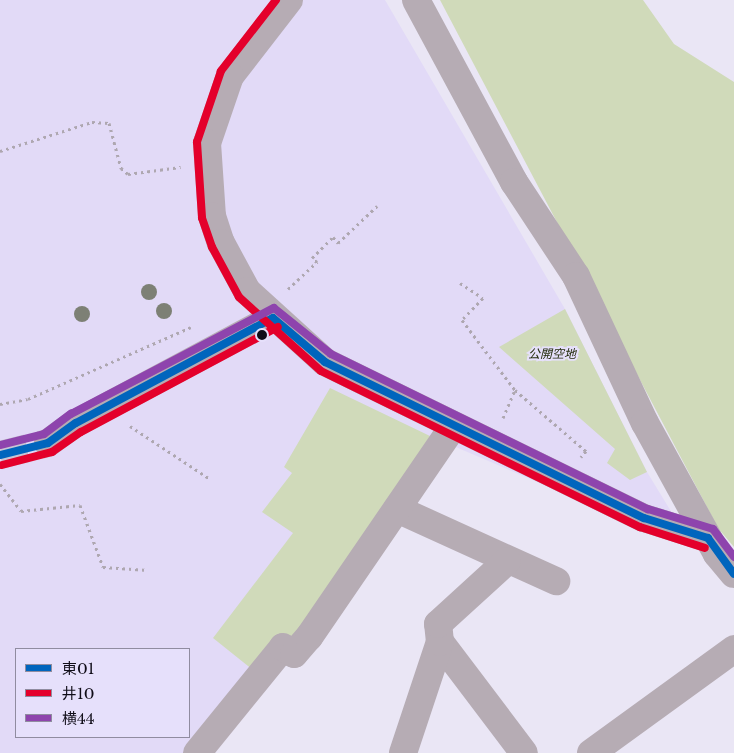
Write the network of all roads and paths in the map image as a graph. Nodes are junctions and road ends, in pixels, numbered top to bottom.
1 (289, 0) edge
2 (416, 0) edge
3 (0, 151) edge
4 (207, 163) junction
5 (377, 206) dead end
6 (460, 282) dead end
7 (267, 312) junction
8 (195, 325) dead end
9 (515, 390) junction
10 (0, 404) edge
11 (493, 416) dead end
12 (502, 420) junction
13 (123, 422) dead end
14 (510, 425) dead end
15 (453, 427) junction
16 (48, 443) tunnel mouth
17 (571, 454) dead end
18 (210, 479) dead end
19 (0, 484) edge
20 (397, 509) junction
21 (708, 538) junction
22 (507, 561) junction
23 (148, 570) dead end
24 (734, 574) edge
25 (556, 581) dead end
26 (440, 642) junction
27 (734, 649) edge
28 (197, 753) edge
29 (403, 753) edge
30 (524, 753) edge
31 (591, 753) edge

1 - 4 street
2 - 21 street
3 - 4 path
4 - 7 street
5 - 7 path
6 - 9 path
7 - 15 street
7 - 16 street
8 - 10 path
9 - 12 path
9 - 17 path
11 - 12 path
12 - 14 path
13 - 18 path
15 - 20 street
15 - 21 street
19 - 23 path
20 - 22 street
20 - 28 street
21 - 24 street
22 - 25 street
22 - 26 street
26 - 29 street
26 - 30 street
27 - 31 street

